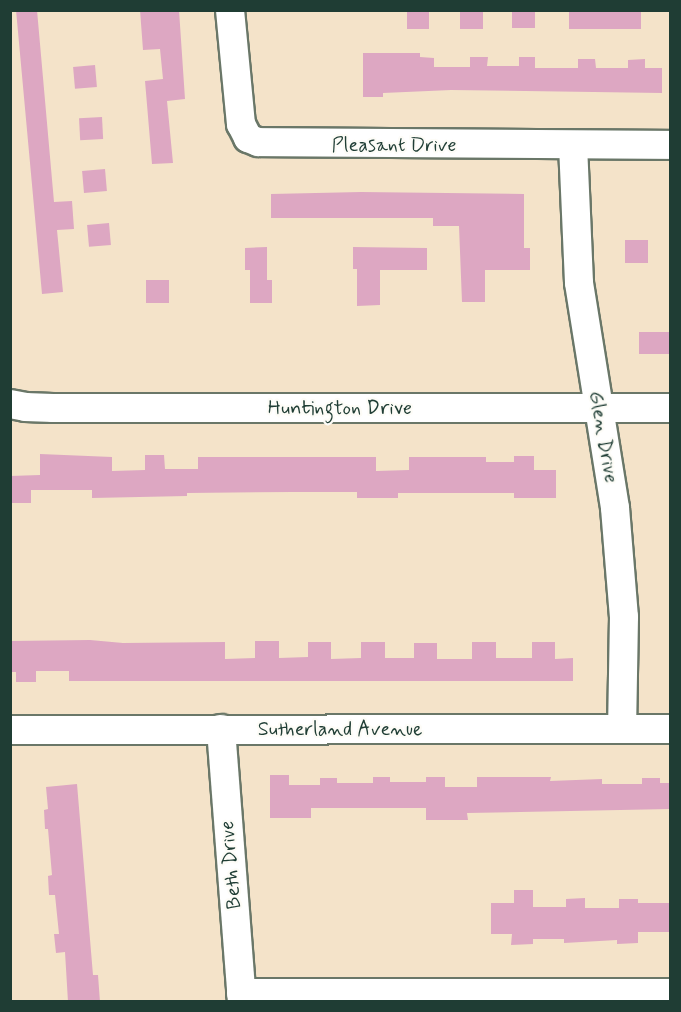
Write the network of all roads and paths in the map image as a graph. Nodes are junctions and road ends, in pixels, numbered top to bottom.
1 (230, 10) edge
2 (573, 145) junction
3 (670, 145) edge
4 (10, 404) edge
5 (597, 408) junction
6 (670, 408) edge
7 (221, 729) junction
8 (622, 729) junction
9 (670, 729) edge
10 (10, 730) edge
11 (670, 993) edge
12 (242, 997) edge
13 (476, 997) edge

1 - 2 street, Pleasant Drive
2 - 3 street, Pleasant Drive
2 - 5 street, Glen Drive
4 - 5 street, Huntington Drive
5 - 6 street, Huntington Drive
5 - 8 street, Glen Drive
7 - 8 street, Sutherland Avenue
7 - 10 street, Sutherland Avenue
7 - 12 street, Beth Drive
8 - 9 street, Sutherland Avenue
11 - 13 street
12 - 13 street

